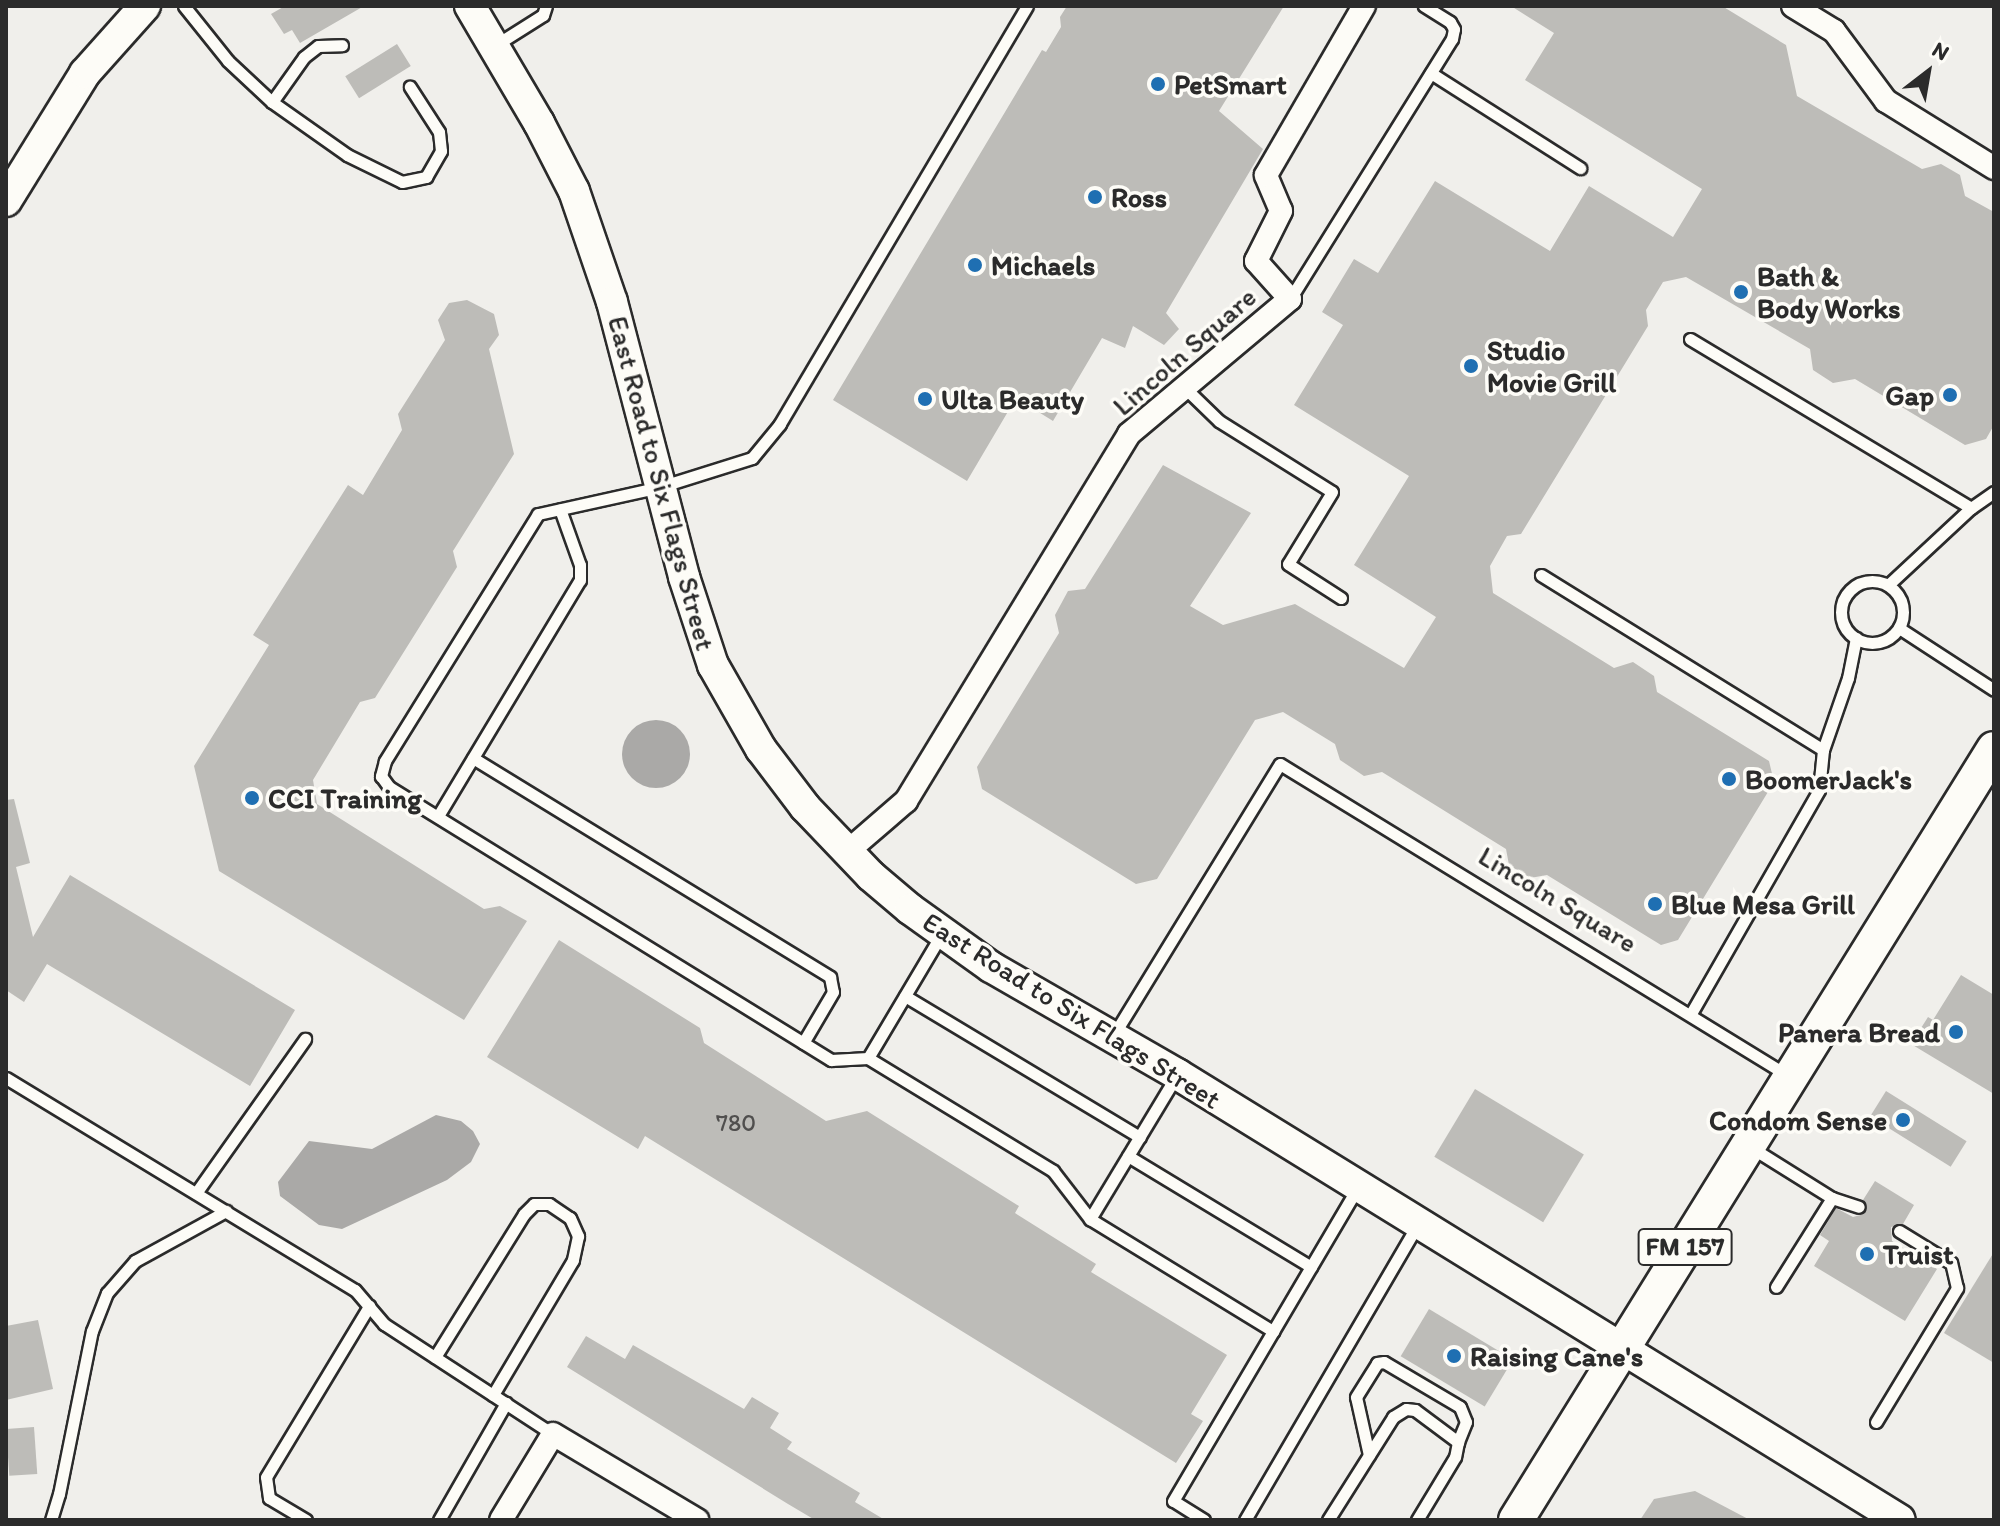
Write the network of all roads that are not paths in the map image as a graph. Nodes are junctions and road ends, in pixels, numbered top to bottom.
1 (145, 6) edge
2 (184, 6) edge
3 (470, 6) edge
4 (546, 6) edge
5 (1027, 6) edge
6 (1364, 6) edge
7 (1424, 6) edge
8 (1793, 6) edge
9 (342, 45) dead end
10 (494, 46) junction
11 (1431, 73) junction
12 (410, 87) dead end
13 (272, 102) junction
14 (1580, 168) dead end
15 (1994, 168) edge
16 (6, 201) edge
17 (1290, 299) junction
18 (1690, 339) dead end
19 (1185, 388) junction
20 (660, 487) junction
21 (1994, 492) edge
22 (1971, 508) junction
23 (560, 509) junction
24 (1541, 575) dead end
25 (1888, 585) junction
26 (1341, 598) dead end
27 (1899, 628) junction
28 (1856, 638) junction
29 (1994, 690) edge
30 (1994, 749) edge
31 (1823, 750) junction
32 (473, 758) junction
33 (438, 816) junction
34 (848, 851) junction
35 (942, 934) junction
36 (905, 996) junction
37 (1690, 1015) junction
38 (1113, 1037) junction
39 (305, 1039) dead end
40 (803, 1043) junction
41 (868, 1058) junction
42 (1177, 1074) junction
43 (1791, 1077) junction
44 (6, 1078) edge
45 (1140, 1137) junction
46 (1748, 1145) junction
47 (1128, 1156) junction
48 (1358, 1187) junction
49 (196, 1193) junction
50 (1832, 1198) junction
51 (1859, 1207) dead end
52 (226, 1211) junction
53 (1090, 1219) junction
54 (1418, 1224) junction
55 (1899, 1231) dead end
56 (1311, 1267) junction
57 (1776, 1287) dead end
58 (369, 1306) junction
59 (1273, 1331) junction
60 (1622, 1350) junction
61 (435, 1357) junction
62 (493, 1395) junction
63 (506, 1403) junction
64 (1876, 1422) dead end
65 (553, 1434) junction
66 (1458, 1442) junction
67 (1369, 1455) junction
68 (51, 1520) edge
69 (306, 1520) edge
70 (439, 1520) edge
71 (501, 1520) edge
72 (697, 1520) edge
73 (1204, 1520) edge
74 (1245, 1520) edge
75 (1328, 1520) edge
76 (1417, 1520) edge
77 (1516, 1520) edge
78 (1900, 1520) edge

1 - 16 street
2 - 13 lane
3 - 10 street, East Road to Six Flags Street
4 - 10 lane
5 - 20 lane
6 - 17 street, Lincoln Square
7 - 11 lane
8 - 15 street
9 - 13 lane
10 - 20 street, East Road to Six Flags Street
11 - 14 lane
11 - 17 lane
12 - 13 lane
17 - 19 street, Lincoln Square
18 - 22 lane
19 - 26 lane
19 - 34 street, Lincoln Square
20 - 23 lane
20 - 34 street, East Road to Six Flags Street
21 - 22 lane
22 - 25 lane
23 - 32 lane
23 - 33 lane
24 - 31 lane
25 - 27 lane
25 - 28 lane
27 - 28 lane
27 - 29 lane
28 - 31 lane
30 - 43 main road, FM 157
31 - 37 lane
32 - 33 lane
32 - 40 lane
33 - 40 lane
34 - 35 street, East Road to Six Flags Street
35 - 36 lane
35 - 38 street, East Road to Six Flags Street
36 - 41 lane
36 - 45 lane
37 - 38 lane, Lincoln Square
37 - 43 lane, Lincoln Square
38 - 42 street, East Road to Six Flags Street
39 - 49 lane
40 - 41 lane
41 - 53 lane
42 - 45 lane
42 - 48 street, East Road to Six Flags Street
43 - 46 main road, FM 157
44 - 49 lane
45 - 47 lane
46 - 50 lane
46 - 60 main road, FM 157
47 - 53 lane
47 - 56 lane
48 - 54 street, East Road to Six Flags Street
48 - 56 lane
49 - 52 lane
50 - 51 lane
50 - 57 lane
52 - 58 lane
52 - 68 lane
53 - 59 lane
54 - 60 street, East Road to Six Flags Street
54 - 74 lane
55 - 64 lane
56 - 59 lane
58 - 61 lane
58 - 69 lane
59 - 73 lane
60 - 77 main road, FM 157
60 - 78 street, East Road to Six Flags Street
61 - 62 lane
61 - 62 lane
62 - 63 lane
63 - 65 lane
63 - 70 lane
65 - 71 street
65 - 72 street
66 - 67 lane
66 - 67 lane
66 - 76 lane
67 - 75 lane

